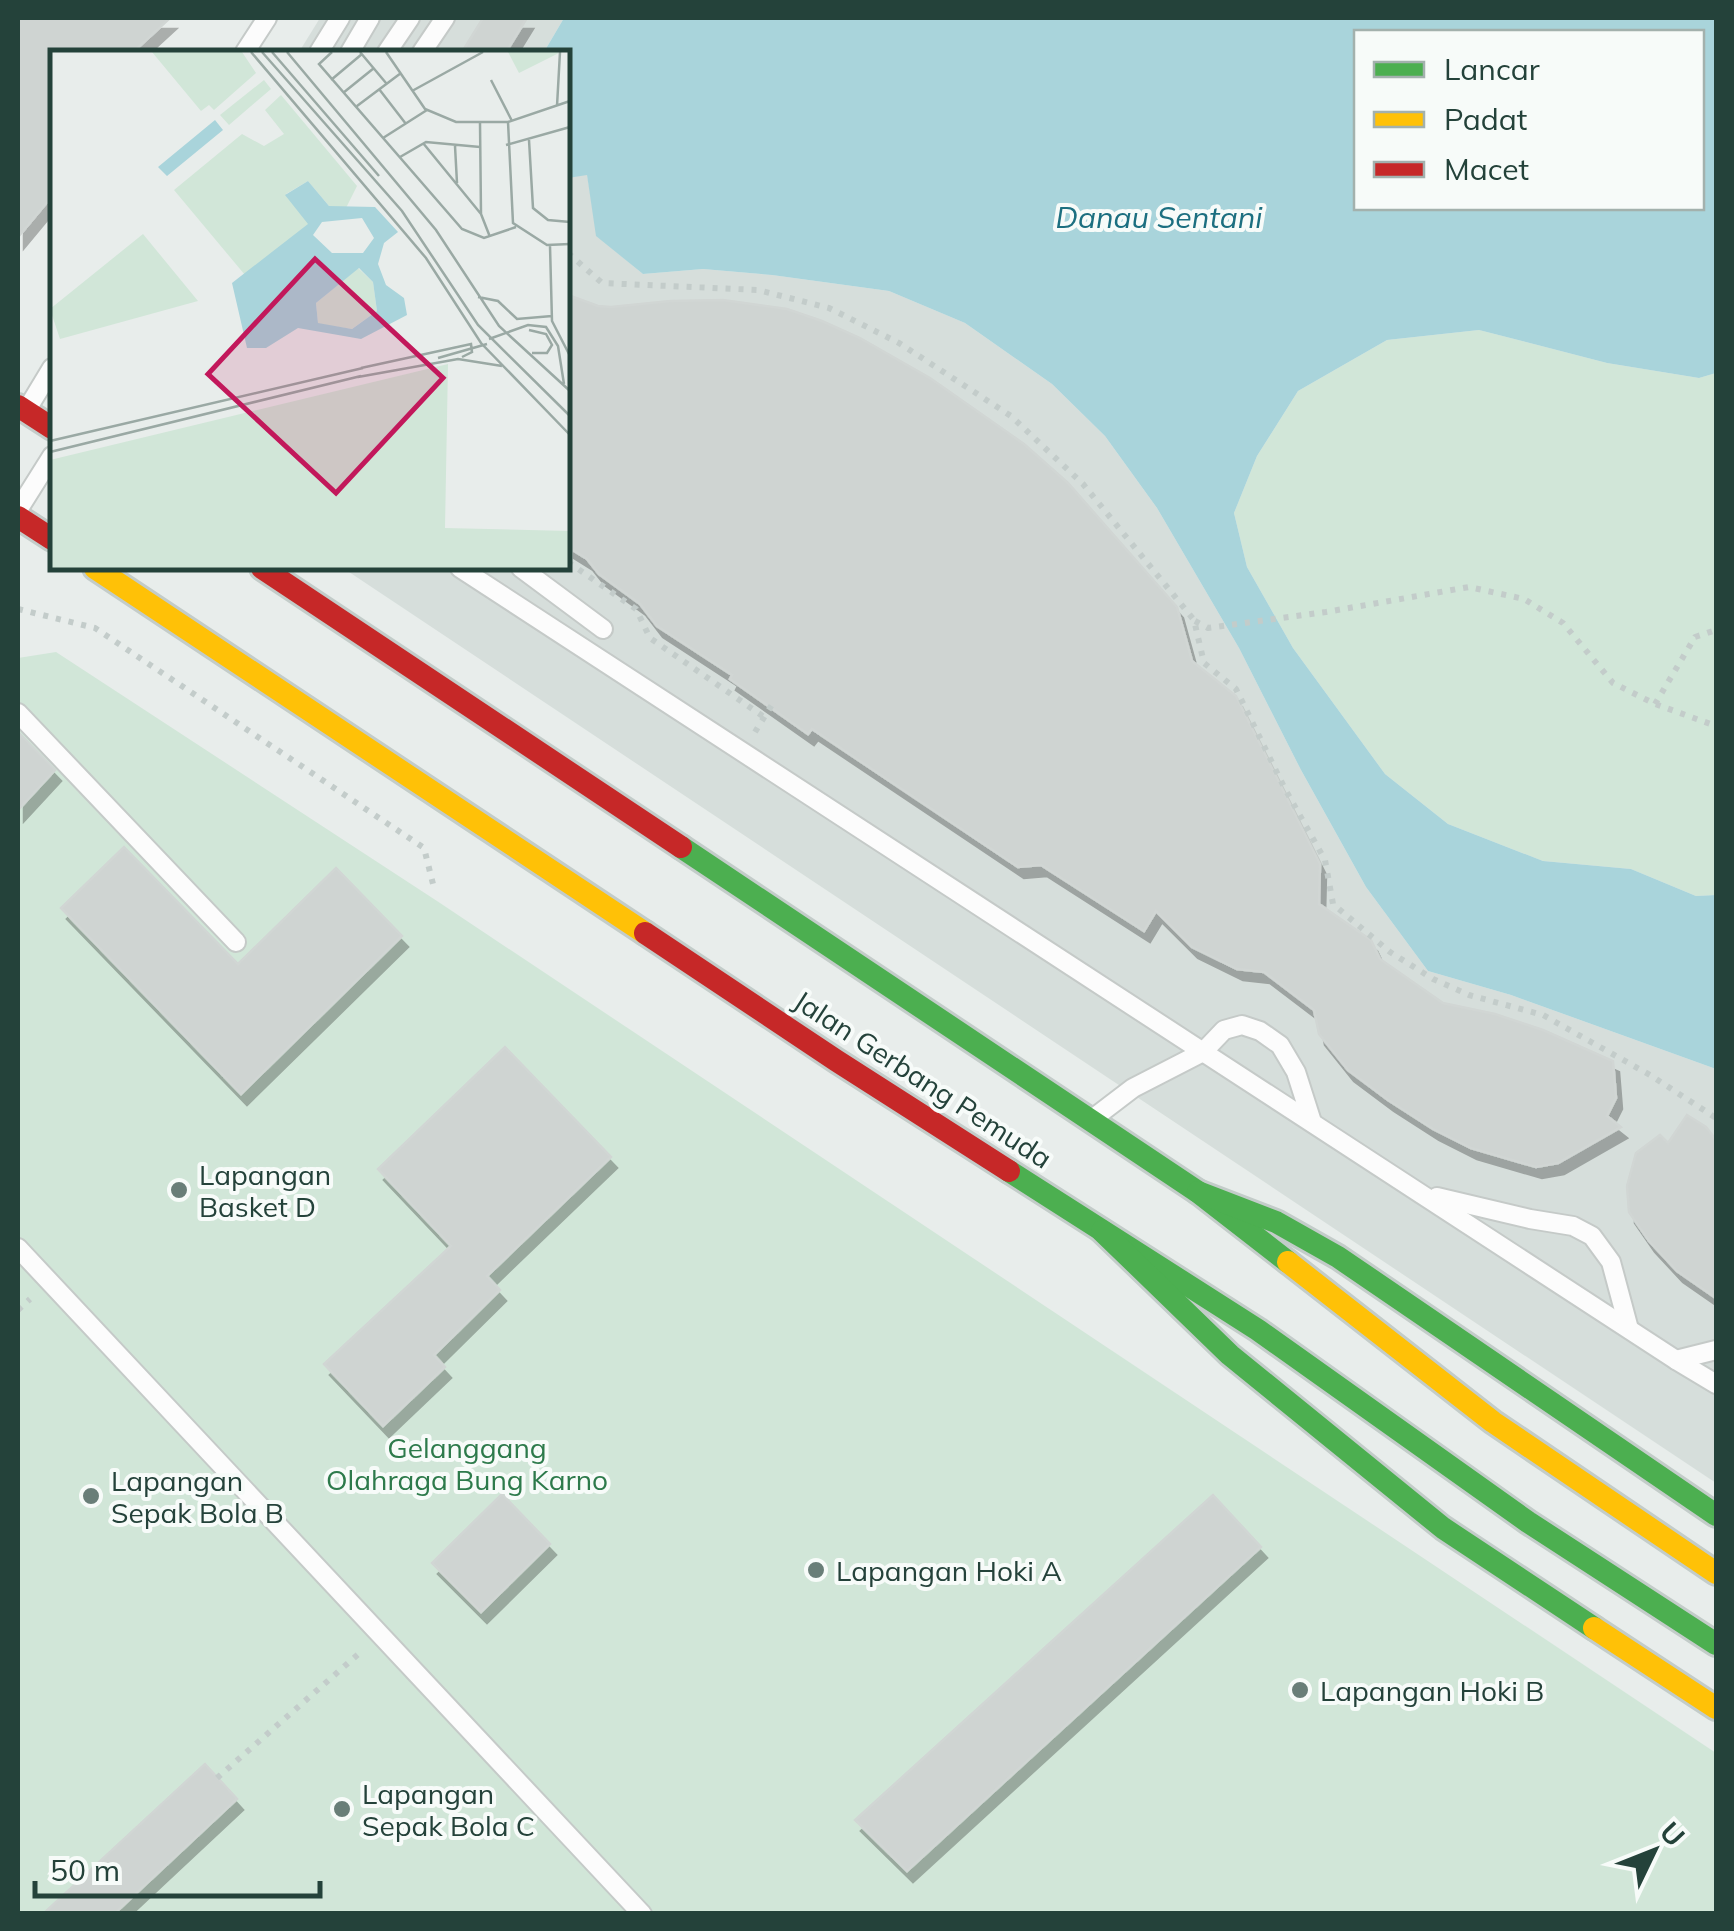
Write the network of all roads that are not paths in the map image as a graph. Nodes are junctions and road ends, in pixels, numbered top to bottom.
1 (267, 18) edge
2 (340, 18) edge
3 (370, 18) edge
4 (410, 18) edge
5 (445, 18) edge
6 (246, 50) edge
7 (320, 50) edge
8 (351, 50) edge
9 (388, 50) edge
10 (423, 50) edge
11 (50, 371) edge
12 (22, 408) edge
13 (50, 427) edge
14 (50, 460) edge
15 (19, 522) edge
16 (50, 541) edge
17 (98, 570) edge
18 (265, 570) edge
19 (465, 570) edge
20 (523, 570) edge
21 (603, 629) dead end
22 (18, 713) edge
23 (236, 942) dead end
24 (1203, 1052) junction
25 (1090, 1120) junction
26 (1312, 1122) junction
27 (1198, 1192) junction
28 (1422, 1193) junction
29 (1102, 1231) junction
30 (18, 1248) edge
31 (1629, 1328) junction
32 (1716, 1350) edge
33 (1676, 1360) junction
34 (1716, 1384) edge
35 (1716, 1515) edge
36 (1716, 1572) edge
37 (1716, 1644) edge
38 (1716, 1708) edge
39 (642, 1914) edge

1 - 6 lane
2 - 7 lane
3 - 8 lane
4 - 9 lane
5 - 10 lane
11 - 12 lane
12 - 13 main road
14 - 15 lane
15 - 16 main road
17 - 29 main road, Jalan Gerbang Pemuda
18 - 25 main road, Jalan Gerbang Pemuda
19 - 24 lane
20 - 21 lane
22 - 23 lane
24 - 25 lane
24 - 26 lane
24 - 26 lane
25 - 27 main road, Jalan Gerbang Pemuda
26 - 28 lane
27 - 35 main road
27 - 36 main road, Jalan Gerbang Pemuda
28 - 31 lane
28 - 31 lane
29 - 37 main road, Jalan Gerbang Pemuda
29 - 38 main road
30 - 39 lane
31 - 33 lane
32 - 33 lane
33 - 34 lane

